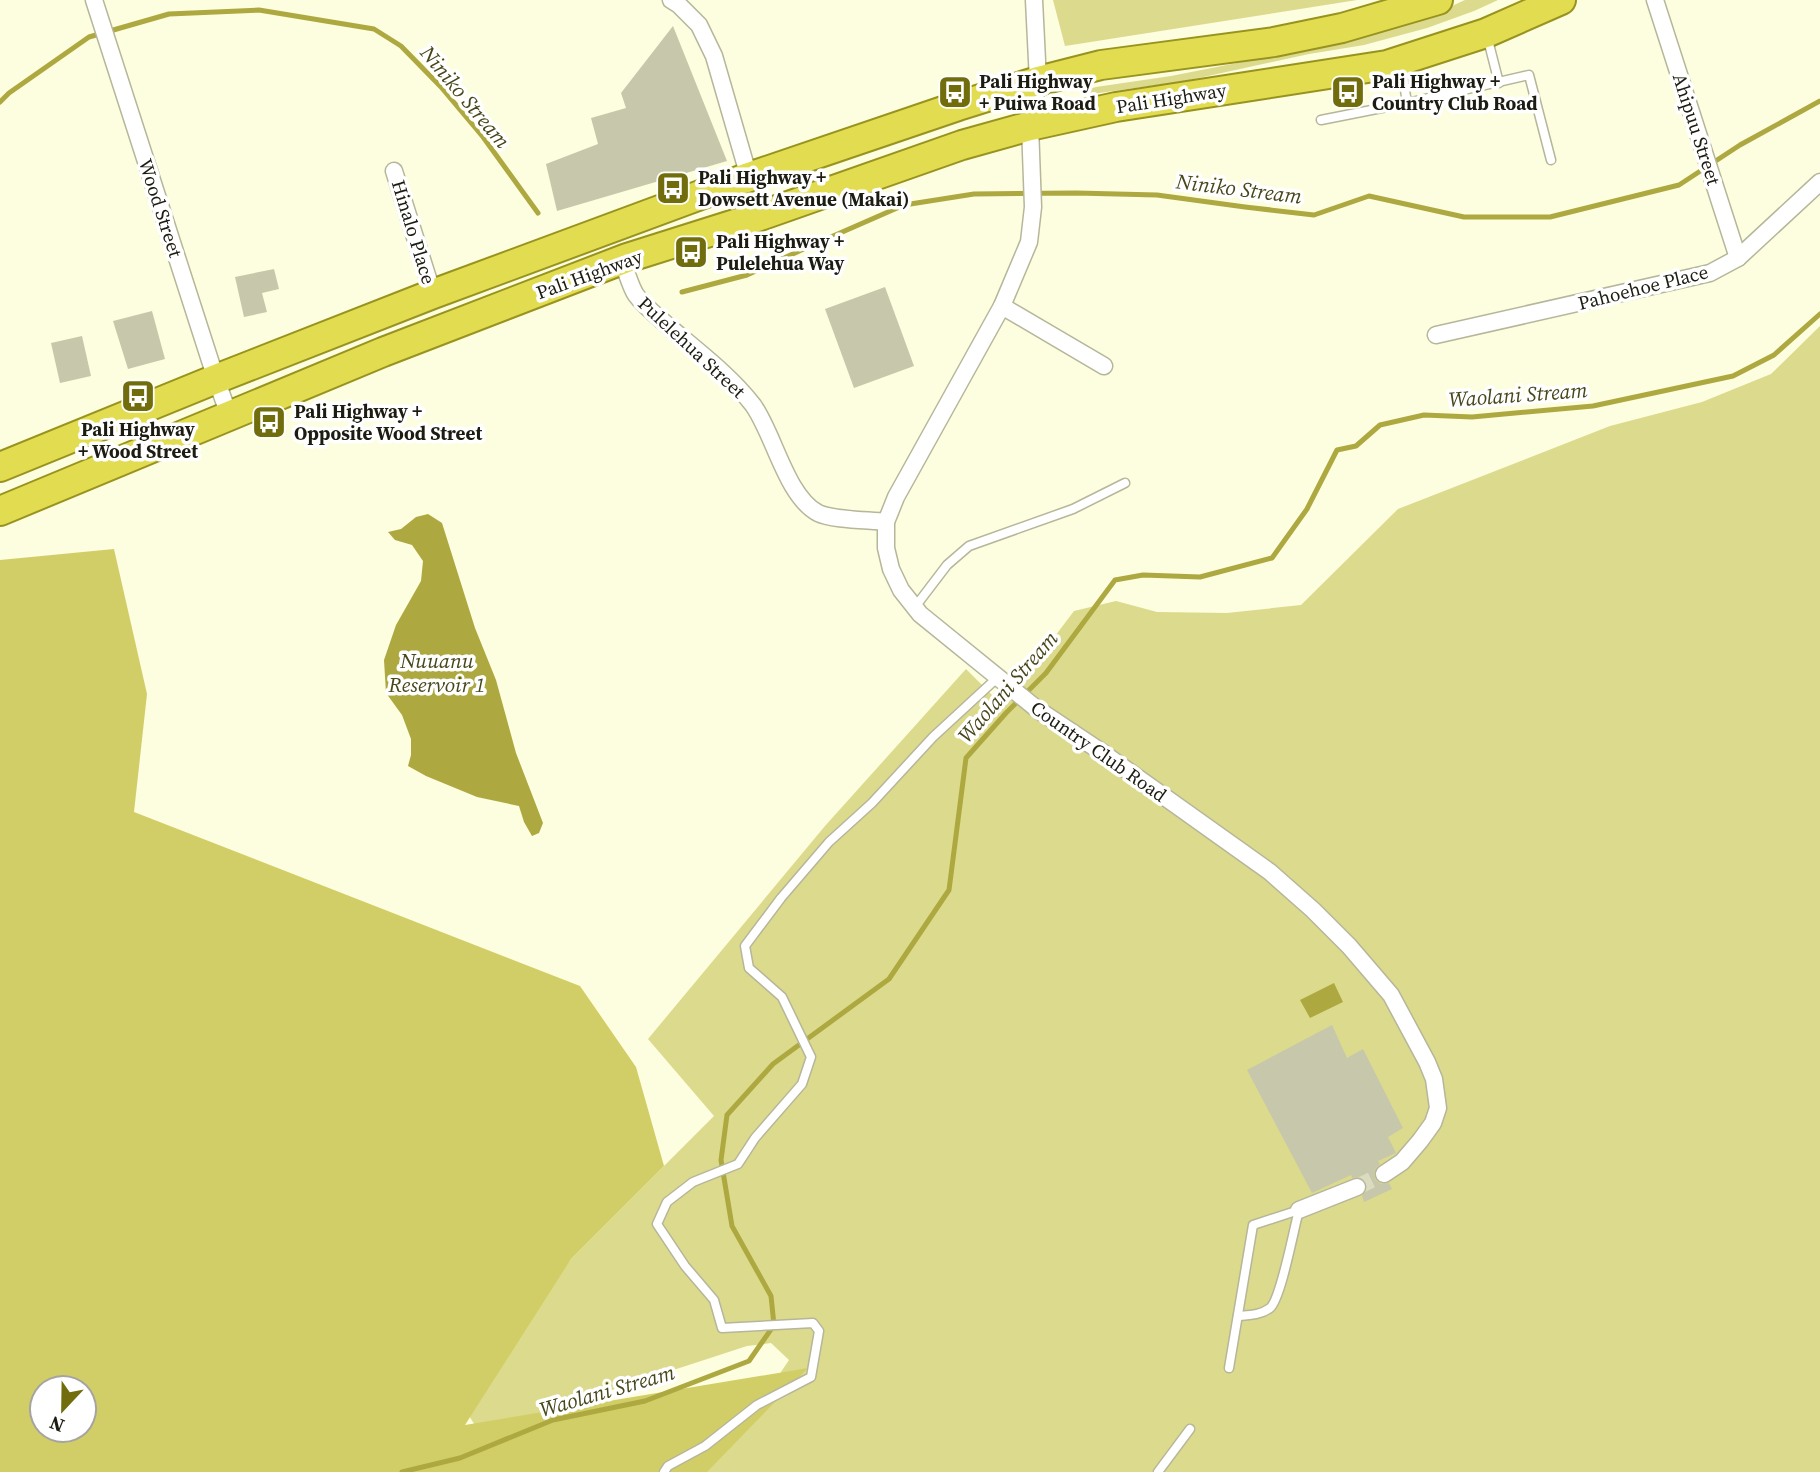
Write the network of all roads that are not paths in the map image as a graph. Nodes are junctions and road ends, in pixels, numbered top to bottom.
1 (671, 0) edge
2 (1034, 0) edge
3 (1438, 0) edge
4 (1561, 0) edge
5 (1655, 0) edge
6 (96, 8) edge
7 (1486, 33) junction
8 (1401, 61) junction
9 (1038, 81) junction
10 (1499, 83) junction
11 (1407, 103) junction
12 (1321, 120) dead end
13 (1030, 126) junction
14 (1551, 160) dead end
15 (394, 171) dead end
16 (873, 176) junction
17 (749, 177) junction
18 (1820, 182) edge
19 (1738, 258) junction
20 (625, 260) junction
21 (433, 294) junction
22 (1002, 306) junction
23 (1436, 335) dead end
24 (1104, 366) dead end
25 (216, 379) junction
26 (229, 415) junction
27 (0, 467) edge
28 (1125, 483) dead end
29 (0, 511) edge
30 (886, 522) junction
31 (915, 607) junction
32 (1002, 682) junction
33 (1384, 1174) tunnel mouth
34 (1357, 1187) tunnel mouth
35 (1299, 1210) junction
36 (1238, 1316) junction
37 (1229, 1368) dead end
38 (1190, 1429) dead end
39 (664, 1472) edge
40 (1158, 1472) edge

1 - 17 street
2 - 9 street, Country Club Road
3 - 9 highway, Pali Highway
4 - 7 highway, Pali Highway
5 - 19 street, Ahipuu Street
6 - 25 street, Wood Street
7 - 8 highway, Pali Highway
7 - 10 lane
8 - 11 lane
8 - 13 highway, Pali Highway
9 - 13 street, Country Club Road
9 - 17 highway, Pali Highway
10 - 11 lane
10 - 14 lane
11 - 12 lane
13 - 16 highway, Pali Highway
13 - 22 street, Country Club Road
15 - 21 street, Hinalo Place
16 - 17 highway
16 - 20 highway, Pali Highway
17 - 20 highway
17 - 21 highway, Pali Highway
18 - 19 street, Pahoehoe Place
19 - 23 street, Pahoehoe Place
20 - 26 highway, Pali Highway
20 - 30 street, Pulelehua Street
21 - 25 highway, Pali Highway
22 - 24 street
22 - 30 street, Country Club Road
25 - 26 street, Wood Street
25 - 27 highway, Pali Highway
26 - 29 highway, Pali Highway
28 - 31 lane
30 - 31 street, Country Club Road
31 - 32 street, Country Club Road
32 - 33 street, Country Club Road
32 - 39 lane
34 - 35 street
35 - 36 lane
35 - 36 lane
36 - 37 lane
38 - 40 lane

